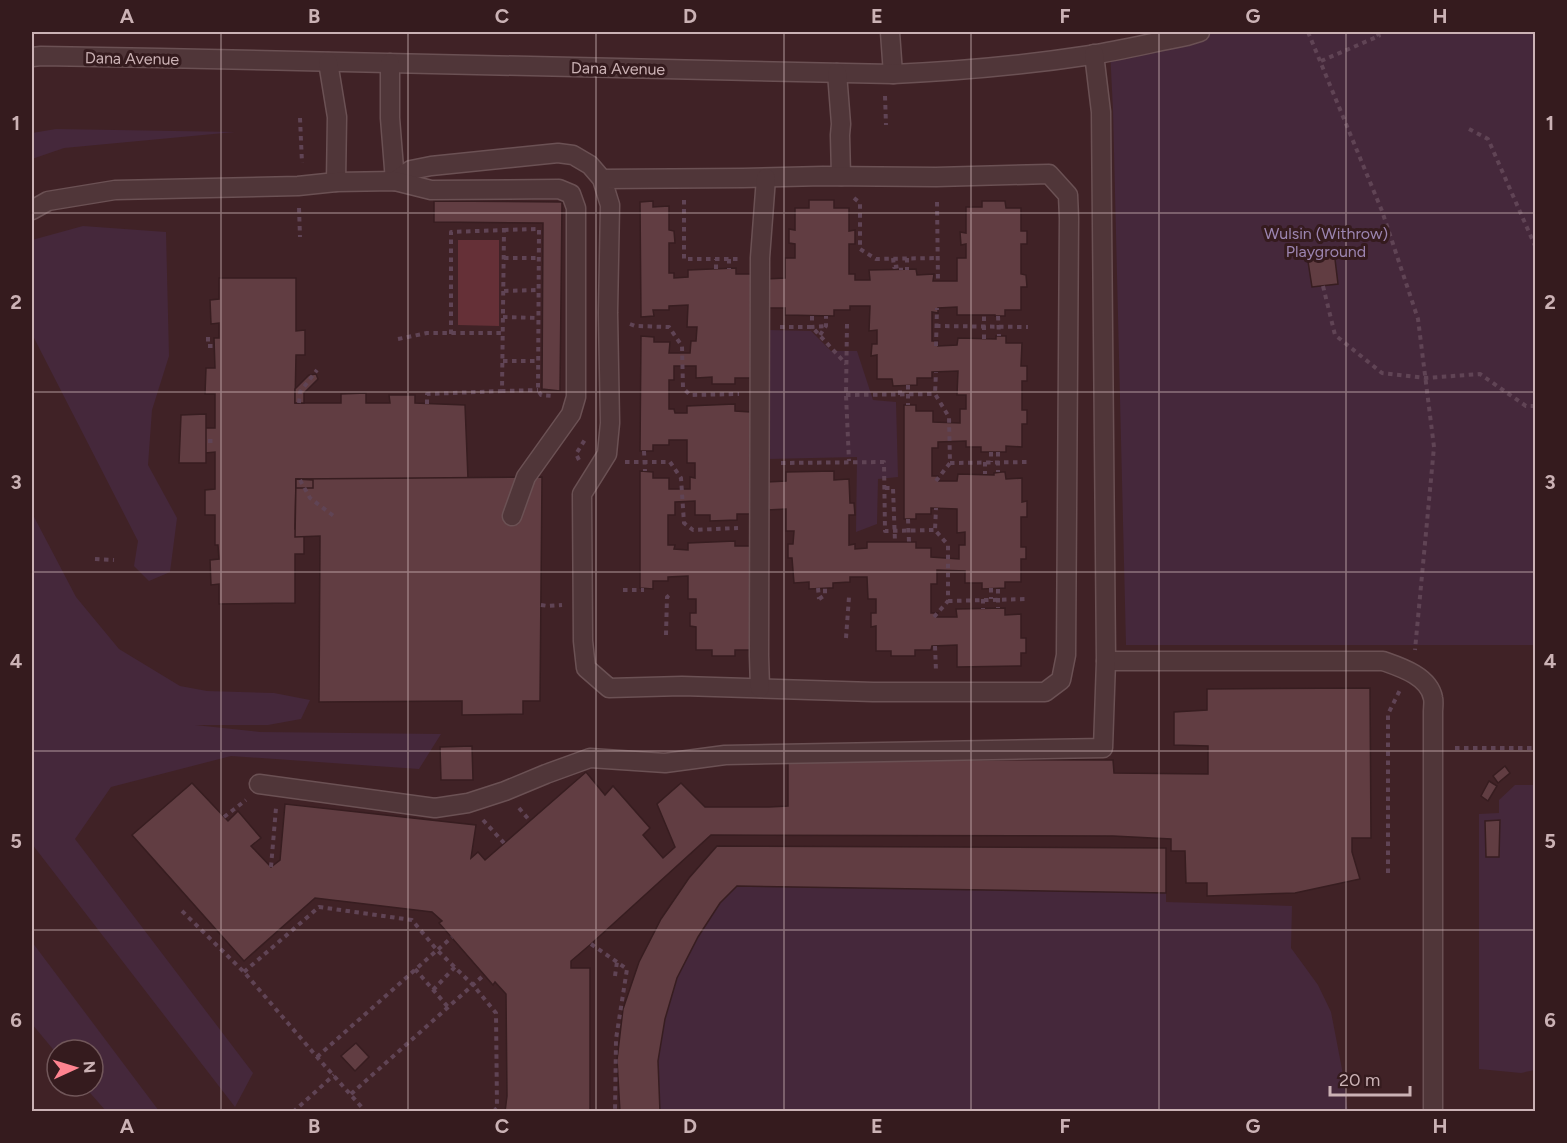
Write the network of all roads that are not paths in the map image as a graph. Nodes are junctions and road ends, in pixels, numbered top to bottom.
1 (890, 32) edge
2 (1200, 32) edge
3 (1095, 54) junction
4 (32, 57) edge
5 (328, 62) junction
6 (390, 63) junction
7 (837, 73) junction
8 (889, 74) junction
9 (841, 176) junction
10 (766, 178) junction
11 (602, 179) junction
12 (395, 181) junction
13 (336, 182) junction
14 (32, 210) edge
15 (512, 516) dead end
16 (1106, 661) junction
17 (760, 688) junction
18 (259, 784) dead end
19 (1433, 1112) edge

1 - 8 street
2 - 3 street, Dana Avenue
3 - 8 street, Dana Avenue
3 - 16 street
4 - 5 street, Dana Avenue
5 - 6 street, Dana Avenue
5 - 13 street
6 - 7 street, Dana Avenue
6 - 12 street
7 - 8 street, Dana Avenue
7 - 9 street
9 - 10 street
9 - 17 street
10 - 11 street
10 - 17 street
11 - 12 street
11 - 17 street
12 - 13 street
12 - 15 street
13 - 14 street
16 - 18 street
16 - 19 street

